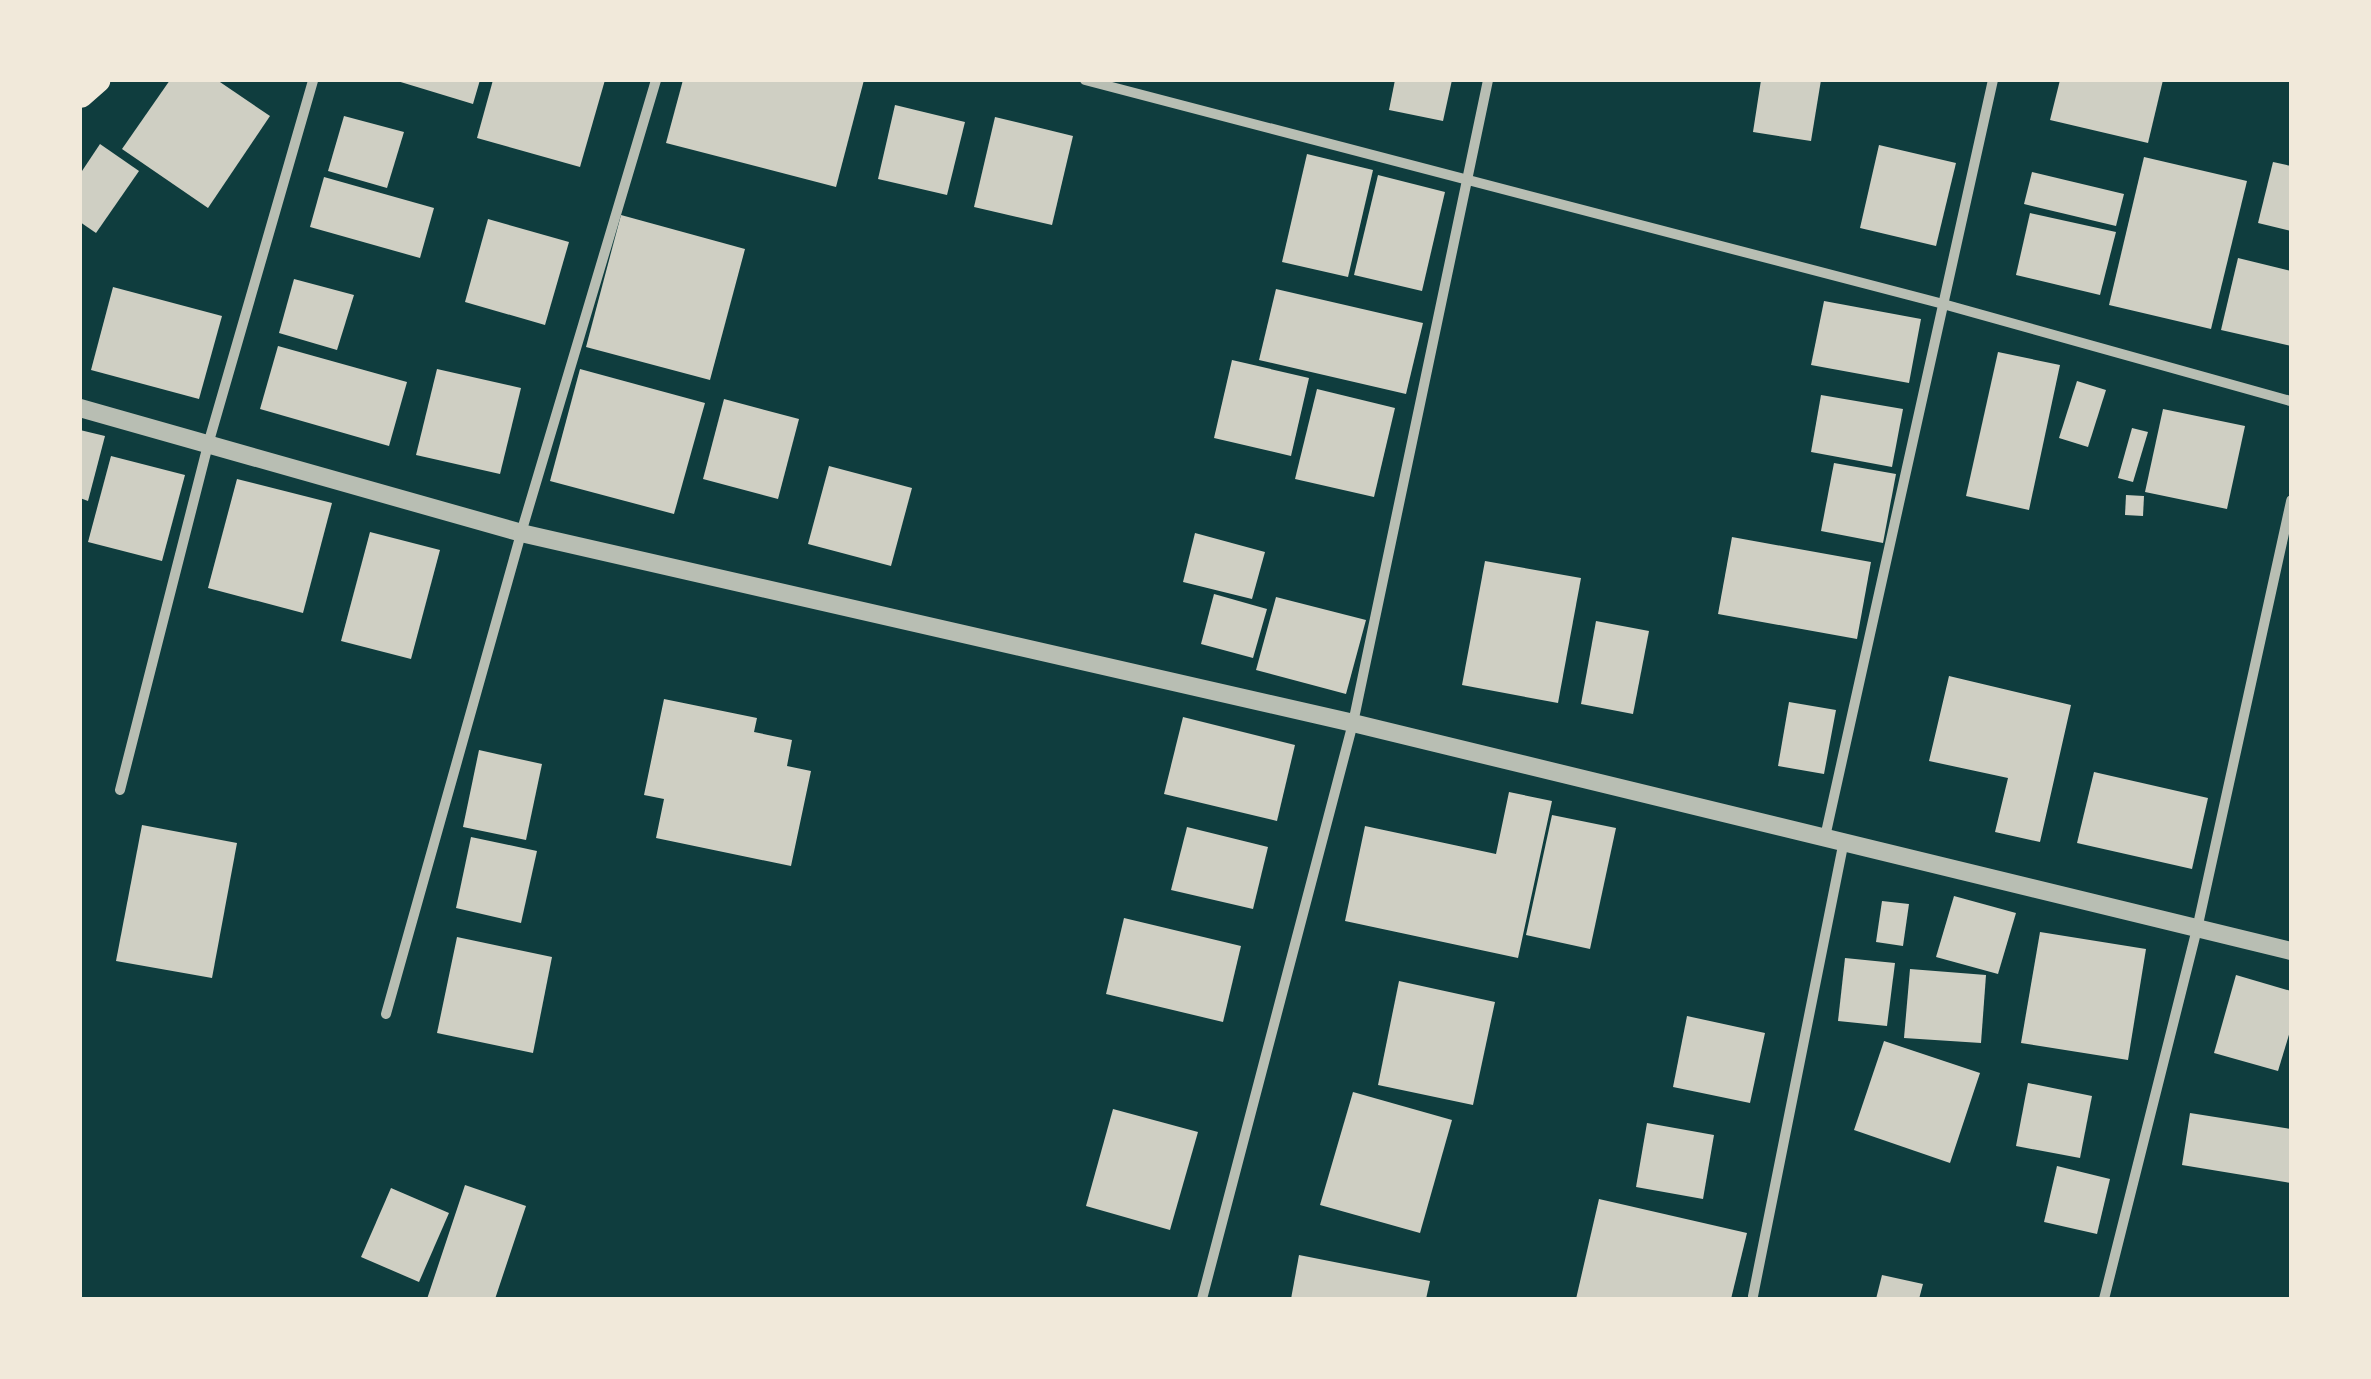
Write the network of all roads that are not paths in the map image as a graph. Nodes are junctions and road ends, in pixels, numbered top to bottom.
1 (97, 80) edge
2 (312, 80) edge
3 (656, 80) edge
4 (1085, 80) edge
5 (1488, 80) edge
6 (1993, 80) edge
7 (80, 96) edge
8 (1466, 182) junction
9 (1943, 304) junction
10 (2291, 401) edge
11 (80, 408) edge
12 (209, 442) junction
13 (2291, 500) edge
14 (521, 533) junction
15 (1354, 722) junction
16 (120, 790) dead end
17 (1834, 840) junction
18 (2197, 930) junction
19 (2291, 952) edge
20 (386, 1014) dead end
21 (1753, 1296) dead end
22 (1202, 1299) edge
23 (2104, 1299) edge

1 - 7 main road
2 - 12 street
3 - 14 street
4 - 8 street
5 - 8 street
6 - 9 street
8 - 9 street
8 - 15 street
9 - 10 street
9 - 17 street
11 - 12 street
12 - 14 street
12 - 16 street
13 - 18 street
14 - 15 street
14 - 20 street
15 - 17 street
15 - 22 street
17 - 18 street
17 - 21 street
18 - 19 street
18 - 23 street

